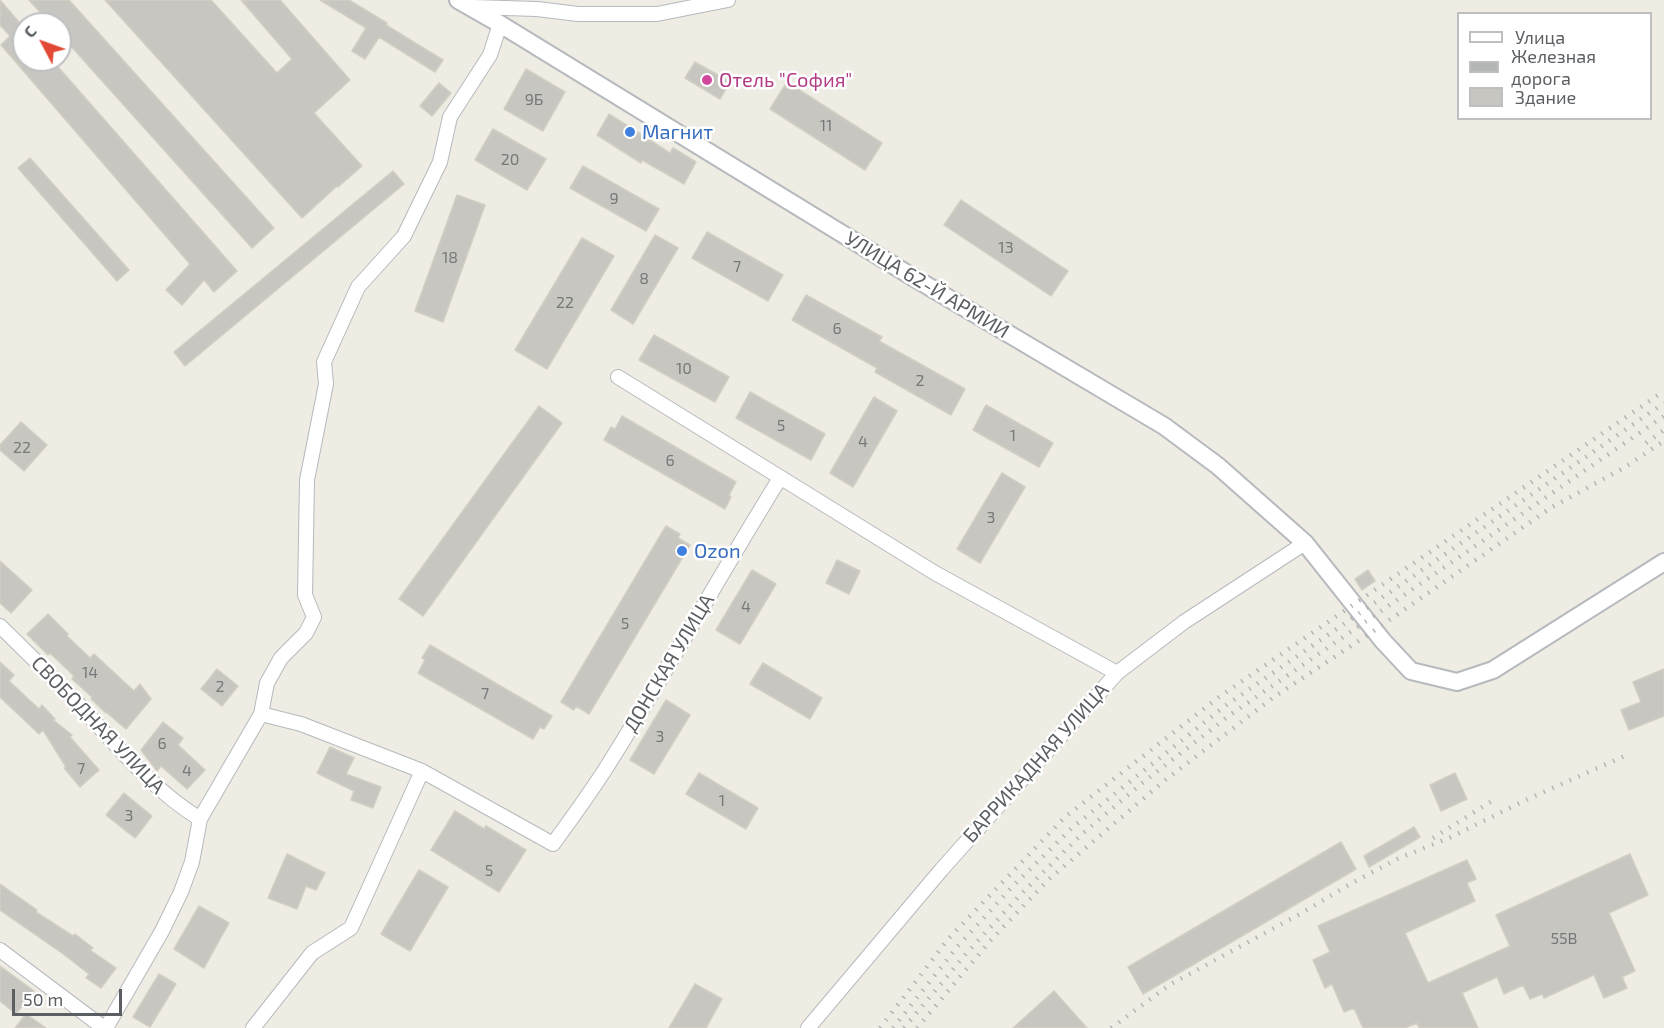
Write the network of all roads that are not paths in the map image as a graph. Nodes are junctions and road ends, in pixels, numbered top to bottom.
1 (728, 0) edge
2 (464, 4) edge
3 (500, 24) junction
4 (618, 377) dead end
5 (780, 478) junction
6 (1305, 543) junction
7 (1664, 562) edge
8 (0, 626) edge
9 (1117, 673) junction
10 (261, 714) junction
11 (422, 771) junction
12 (200, 819) junction
13 (0, 950) edge
14 (105, 1028) edge
15 (253, 1028) edge
16 (808, 1028) edge

1 - 2 street
2 - 3 street, УЛИЦА 62-Й АРМИИ
3 - 6 street, УЛИЦА 62-Й АРМИИ
3 - 10 street
4 - 5 street
5 - 9 street
5 - 11 street, ДОНСКАЯ УЛИЦА
6 - 7 street, УЛИЦА 62-Й АРМИИ
6 - 9 street, БАРРИКАДНАЯ УЛИЦА
8 - 12 street, СВОБОДНАЯ УЛИЦА
9 - 16 street, БАРРИКАДНАЯ УЛИЦА
10 - 11 street
10 - 12 street
11 - 15 street
12 - 14 street
13 - 14 street

